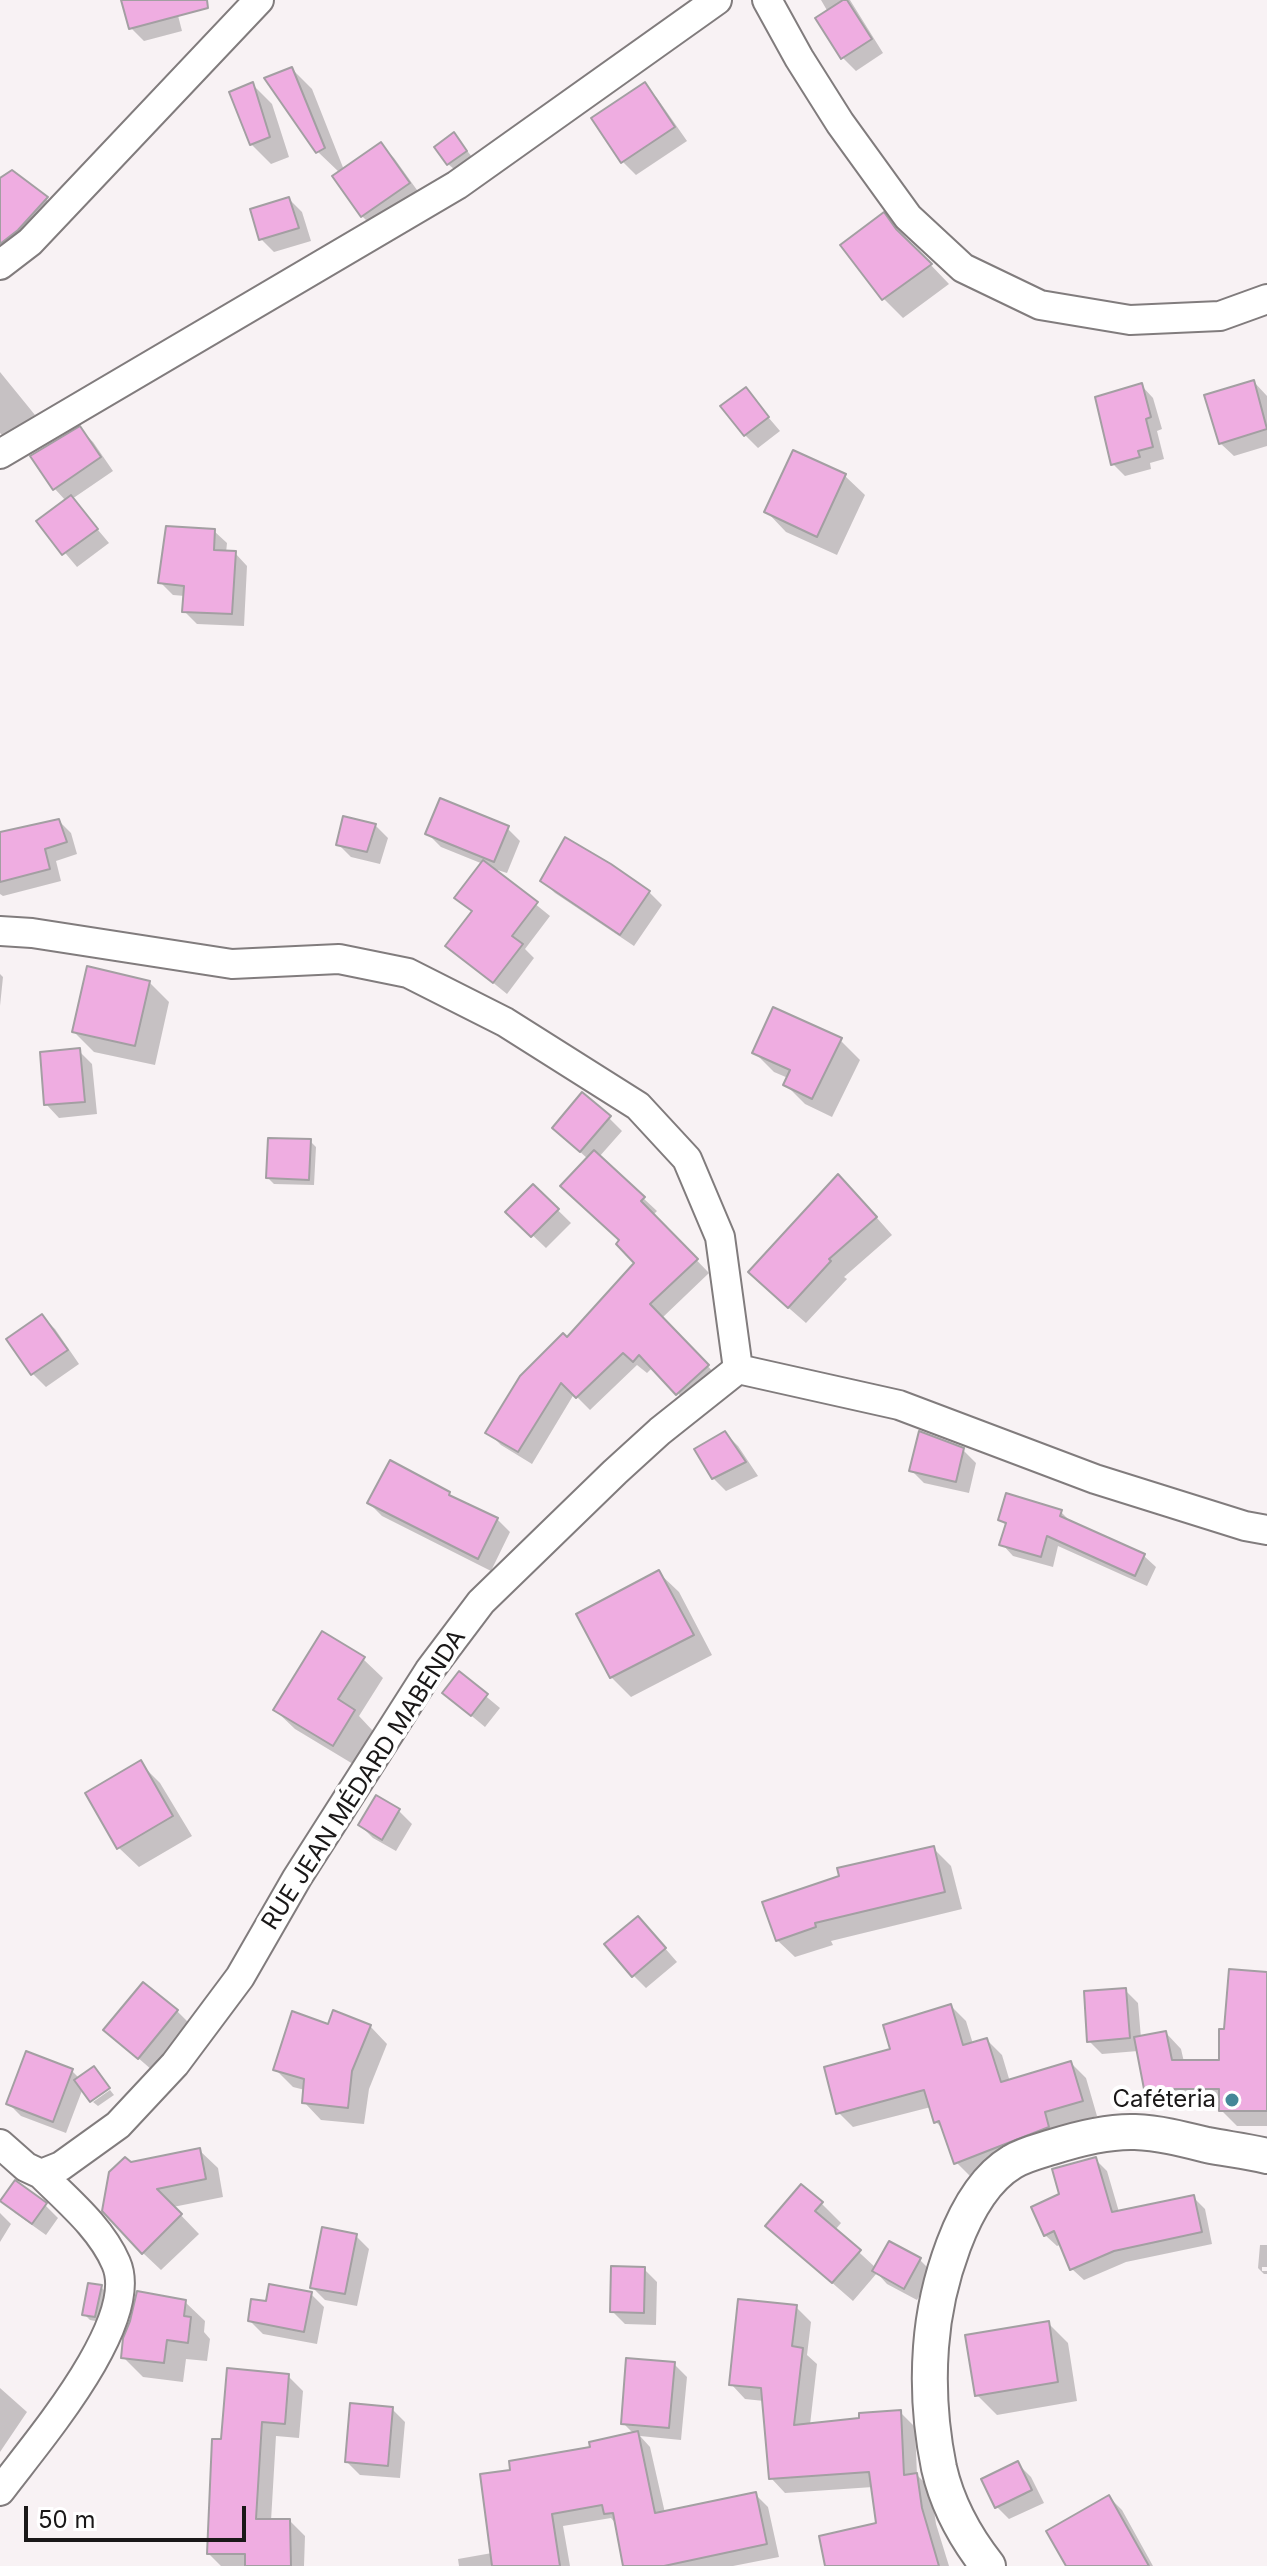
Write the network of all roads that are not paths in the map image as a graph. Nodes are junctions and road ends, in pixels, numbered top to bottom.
1 (259, 0) edge
2 (717, 0) edge
3 (767, 0) edge
4 (0, 265) edge
5 (1267, 299) edge
6 (0, 454) edge
7 (0, 931) edge
8 (738, 1369) junction
9 (1267, 1530) edge
10 (0, 2144) edge
11 (1267, 2156) edge
12 (41, 2174) junction
13 (0, 2491) edge
14 (988, 2566) edge

1 - 4 street
2 - 6 street
3 - 5 street
7 - 8 street
8 - 9 street
8 - 12 street, RUE JEAN MÉDARD MABENDA
10 - 12 street
11 - 14 street
12 - 13 street

